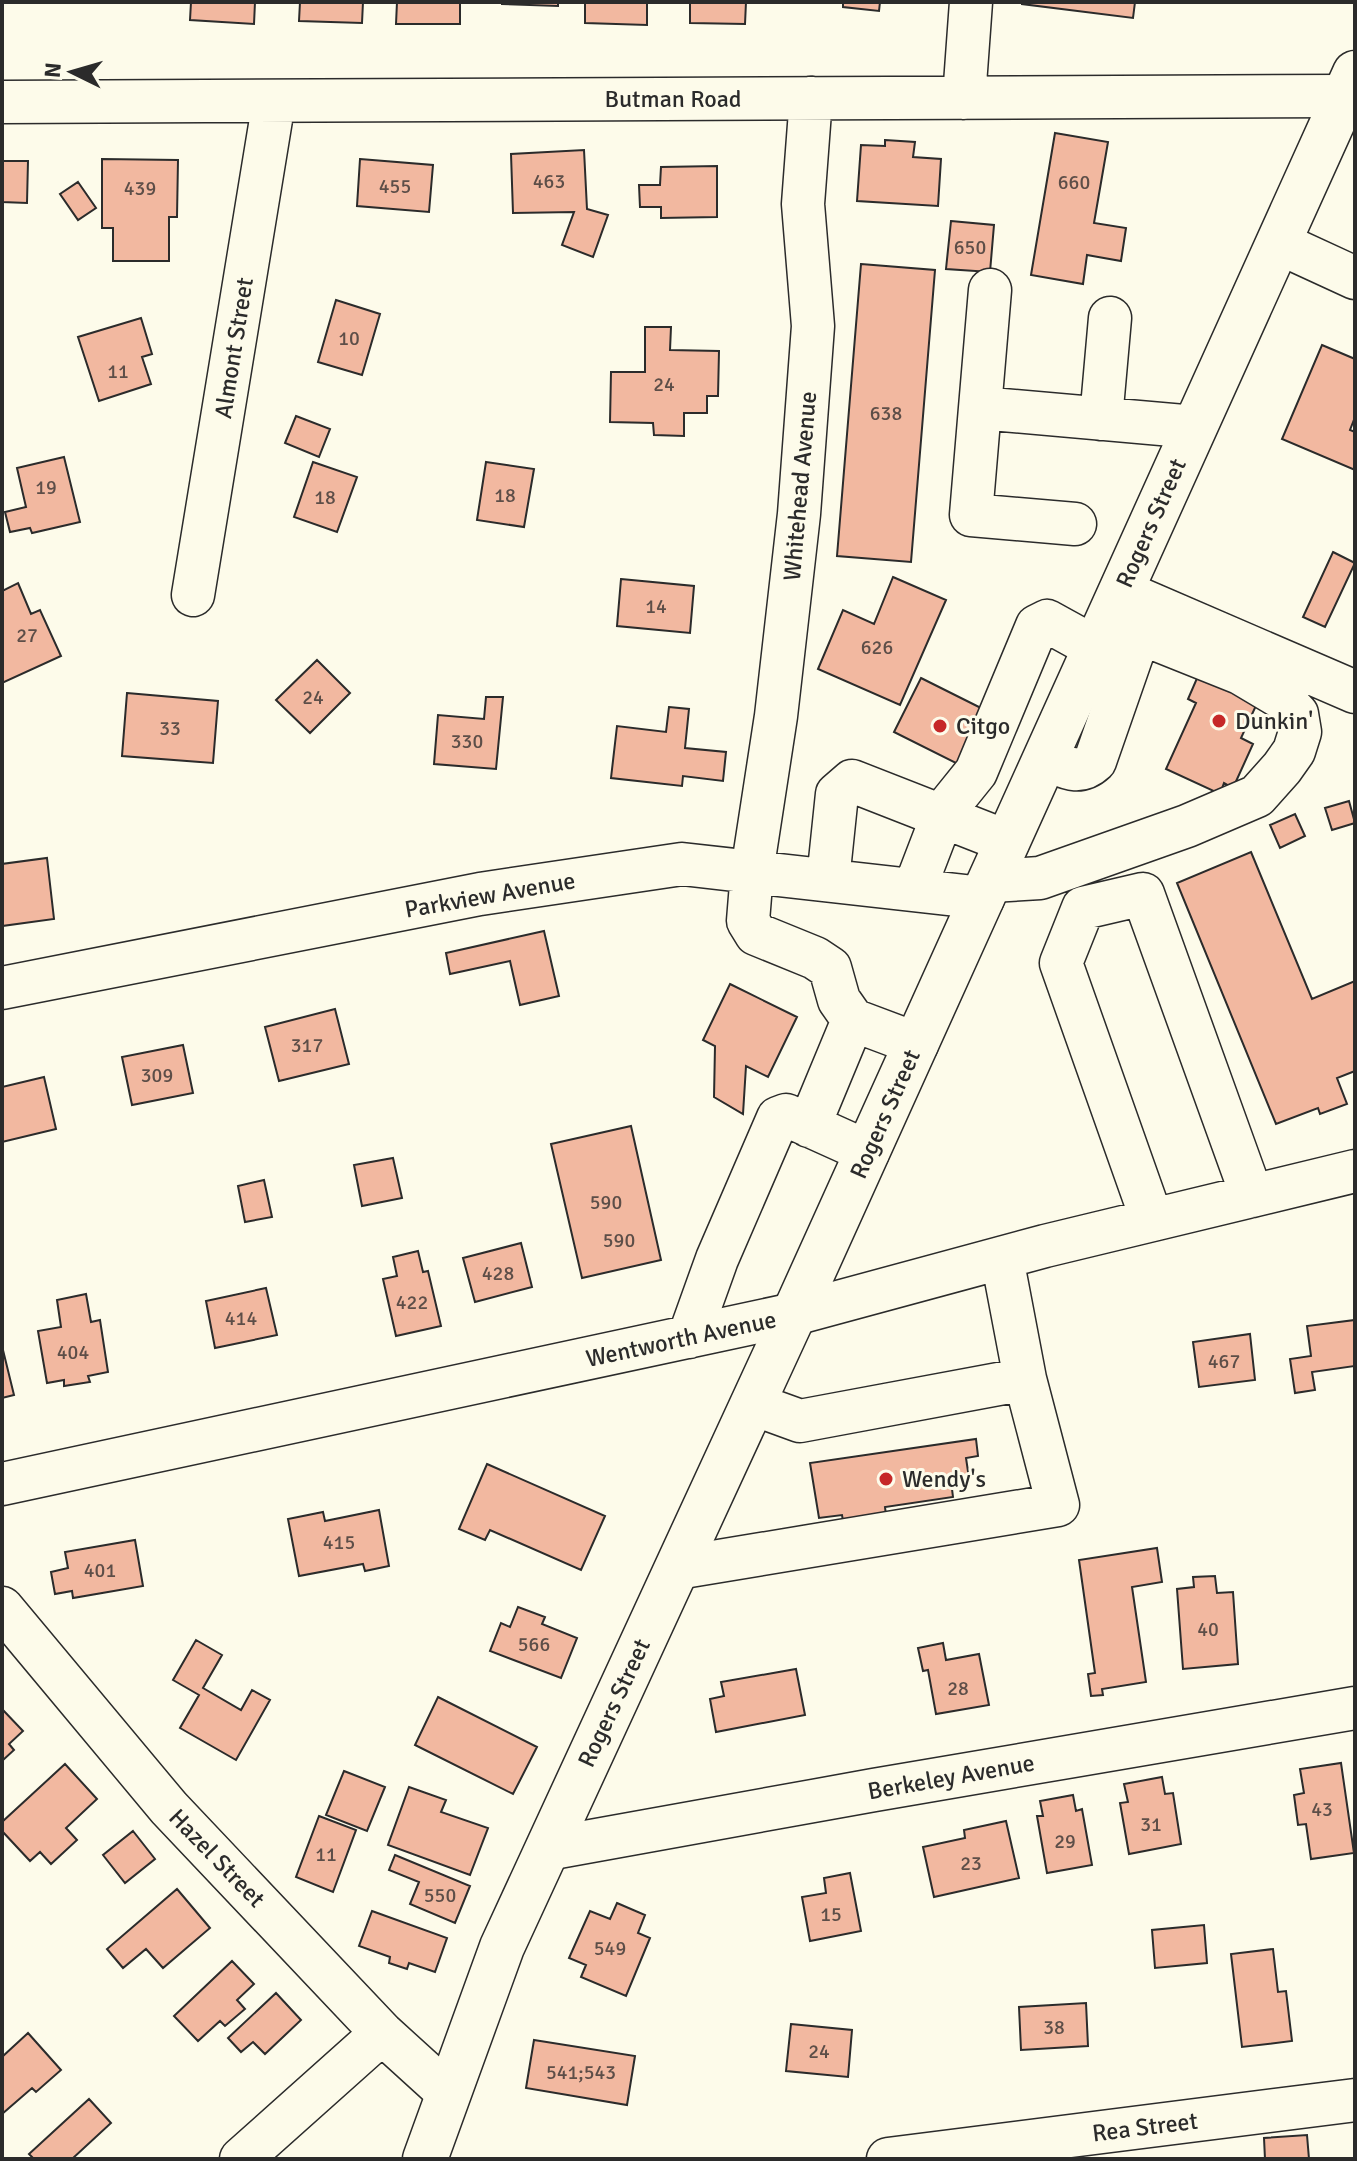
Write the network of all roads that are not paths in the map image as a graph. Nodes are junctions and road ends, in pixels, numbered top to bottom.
1 (971, 2) edge
2 (1350, 85) edge
3 (811, 98) junction
4 (964, 98) junction
5 (274, 101) junction
6 (2, 102) edge
7 (1279, 243) junction
8 (1355, 278) edge
9 (990, 290) dead end
10 (1110, 318) dead end
11 (980, 408) junction
12 (1101, 419) junction
13 (1195, 427) junction
14 (1075, 524) dead end
15 (193, 595) dead end
16 (1137, 609) junction
17 (1096, 648) junction
18 (1355, 692) edge
19 (1045, 759) junction
20 (942, 817) junction
21 (752, 872) junction
22 (994, 874) junction
23 (828, 880) junction
24 (914, 890) junction
25 (2, 988) edge
26 (853, 1020) junction
27 (917, 1044) junction
28 (809, 1126) junction
29 (868, 1152) junction
30 (1355, 1171) edge
31 (1252, 1196) junction
32 (1152, 1220) junction
33 (1002, 1258) junction
34 (794, 1314) junction
35 (689, 1337) junction
36 (1025, 1379) junction
37 (753, 1404) junction
38 (2, 1484) edge
39 (677, 1568) junction
40 (2, 1608) edge
41 (1355, 1708) edge
42 (547, 1849) junction
43 (382, 2033) junction
44 (448, 2093) junction
45 (1355, 2100) edge
46 (265, 2154) edge
47 (425, 2159) edge
48 (888, 2159) edge

1 - 4 street
2 - 4 street, Butman Road
2 - 7 main road, Rogers Street
3 - 4 street, Butman Road
3 - 5 street, Butman Road
3 - 21 street, Whitehead Avenue
5 - 6 street, Butman Road
5 - 15 street, Almont Street
7 - 8 street
7 - 13 main road, Rogers Street
9 - 11 street
10 - 12 street
11 - 12 street
11 - 14 street
12 - 13 street
13 - 16 main road, Rogers Street
16 - 17 main road, Rogers Street
16 - 18 street
16 - 19 street
16 - 22 street
17 - 19 main road, Rogers Street
17 - 20 street
19 - 22 main road, Rogers Street
20 - 22 street
20 - 23 street
20 - 24 street
21 - 23 street, Parkview Avenue
21 - 25 street, Parkview Avenue
21 - 26 street, Whitehead Avenue
22 - 24 street, Parkview Avenue
22 - 27 main road, Rogers Street
23 - 24 street, Parkview Avenue
26 - 27 street
26 - 28 street
27 - 29 main road, Rogers Street
28 - 29 street
28 - 35 street
29 - 34 main road, Rogers Street
30 - 31 street, Wentworth Avenue
31 - 32 street, Wentworth Avenue
31 - 32 street
32 - 33 street, Wentworth Avenue
33 - 34 street, Wentworth Avenue
33 - 36 street
34 - 35 street, Wentworth Avenue
34 - 37 main road, Rogers Street
35 - 38 street, Wentworth Avenue
36 - 37 street
36 - 39 street
37 - 39 main road, Rogers Street
39 - 42 main road, Rogers Street
40 - 43 street, Hazel Street
41 - 42 street, Berkeley Avenue
42 - 44 main road, Rogers Street
43 - 44 street, Hazel Street
43 - 46 street
44 - 47 main road, Rogers Street
45 - 48 street, Rea Street

